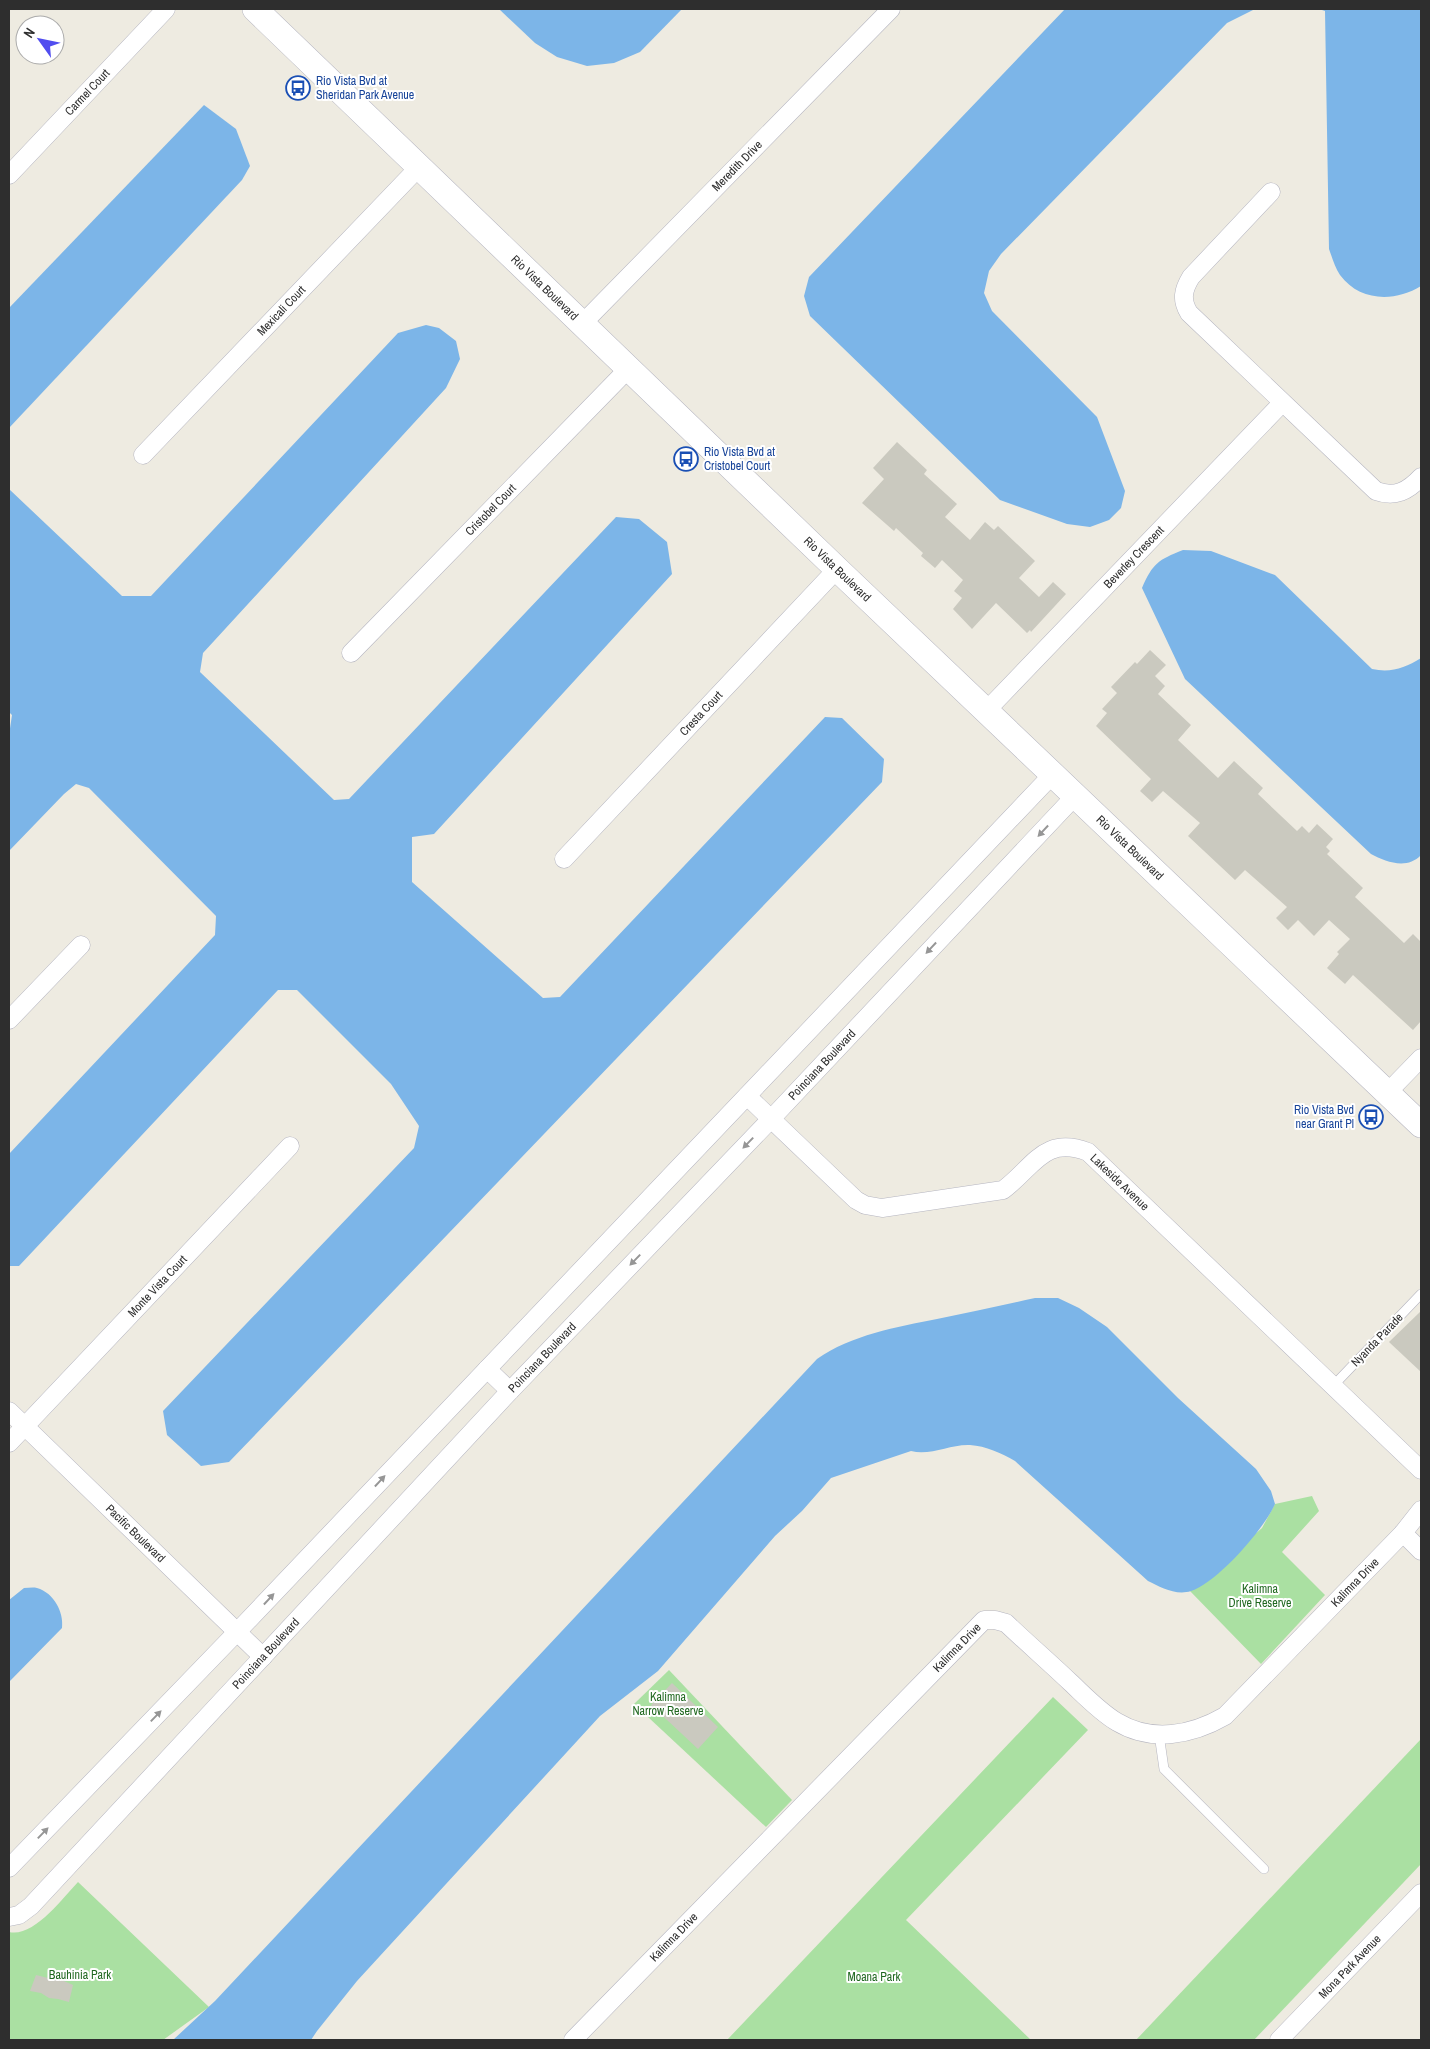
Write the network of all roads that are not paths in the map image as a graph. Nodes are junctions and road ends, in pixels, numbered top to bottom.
1 (166, 9) edge
2 (255, 9) edge
3 (891, 9) edge
4 (419, 167) junction
5 (9, 175) edge
6 (1271, 192) dead end
7 (583, 323) junction
8 (630, 368) junction
9 (1282, 403) junction
10 (143, 455) dead end
11 (1421, 477) edge
12 (837, 568) junction
13 (351, 653) dead end
14 (987, 710) junction
15 (1054, 774) junction
16 (1076, 795) junction
17 (564, 859) dead end
18 (81, 945) dead end
19 (9, 1020) edge
20 (1421, 1058) edge
21 (1388, 1092) junction
22 (747, 1096) junction
23 (770, 1119) junction
24 (1421, 1125) edge
25 (290, 1146) dead end
26 (1421, 1294) edge
27 (487, 1369) junction
28 (1333, 1386) junction
29 (510, 1391) junction
30 (9, 1410) edge
31 (25, 1426) junction
32 (9, 1442) edge
33 (1421, 1470) edge
34 (1421, 1510) edge
35 (1403, 1533) junction
36 (1421, 1551) edge
37 (237, 1632) junction
38 (263, 1657) junction
39 (1159, 1734) junction
40 (9, 1868) edge
41 (1264, 1869) dead end
42 (1421, 1893) edge
43 (9, 1916) edge
44 (573, 2040) edge
45 (1279, 2040) edge

1 - 5 street, Carmel Court
2 - 4 street, Rio Vista Boulevard
3 - 7 street, Meredith Drive
4 - 7 street, Rio Vista Boulevard
4 - 10 street, Mexicali Court
6 - 9 street
7 - 8 street, Rio Vista Boulevard
8 - 12 street, Rio Vista Boulevard
8 - 13 street, Cristobel Court
9 - 11 street
9 - 14 street, Beverley Crescent
12 - 14 street, Rio Vista Boulevard
12 - 17 street, Cresta Court
14 - 15 street, Rio Vista Boulevard
15 - 16 street, Rio Vista Boulevard
15 - 22 street
16 - 21 street, Rio Vista Boulevard
16 -> 23 street, Poinciana Boulevard
18 - 19 street
20 - 21 street
21 - 24 street, Rio Vista Boulevard
22 - 23 street, Lakeside Avenue
22 - 27 street
23 - 28 street, Lakeside Avenue
23 -> 29 street, Poinciana Boulevard
25 - 31 street, Monte Vista Court
26 - 28 lane, Nyanda Parade
27 - 29 street
37 -> 27 street
28 - 33 street, Lakeside Avenue
29 - 38 street, Poinciana Boulevard
30 - 31 street, Pacific Boulevard
31 - 32 street, Monte Vista Court
31 - 37 street, Pacific Boulevard
34 - 35 street, Kalimna Drive
35 - 36 street
35 - 39 street, Kalimna Drive
37 - 38 street, Pacific Boulevard
40 -> 37 street
38 - 43 street, Poinciana Boulevard
39 - 41 lane
39 - 44 street, Kalimna Drive
42 - 45 street, Mona Park Avenue

